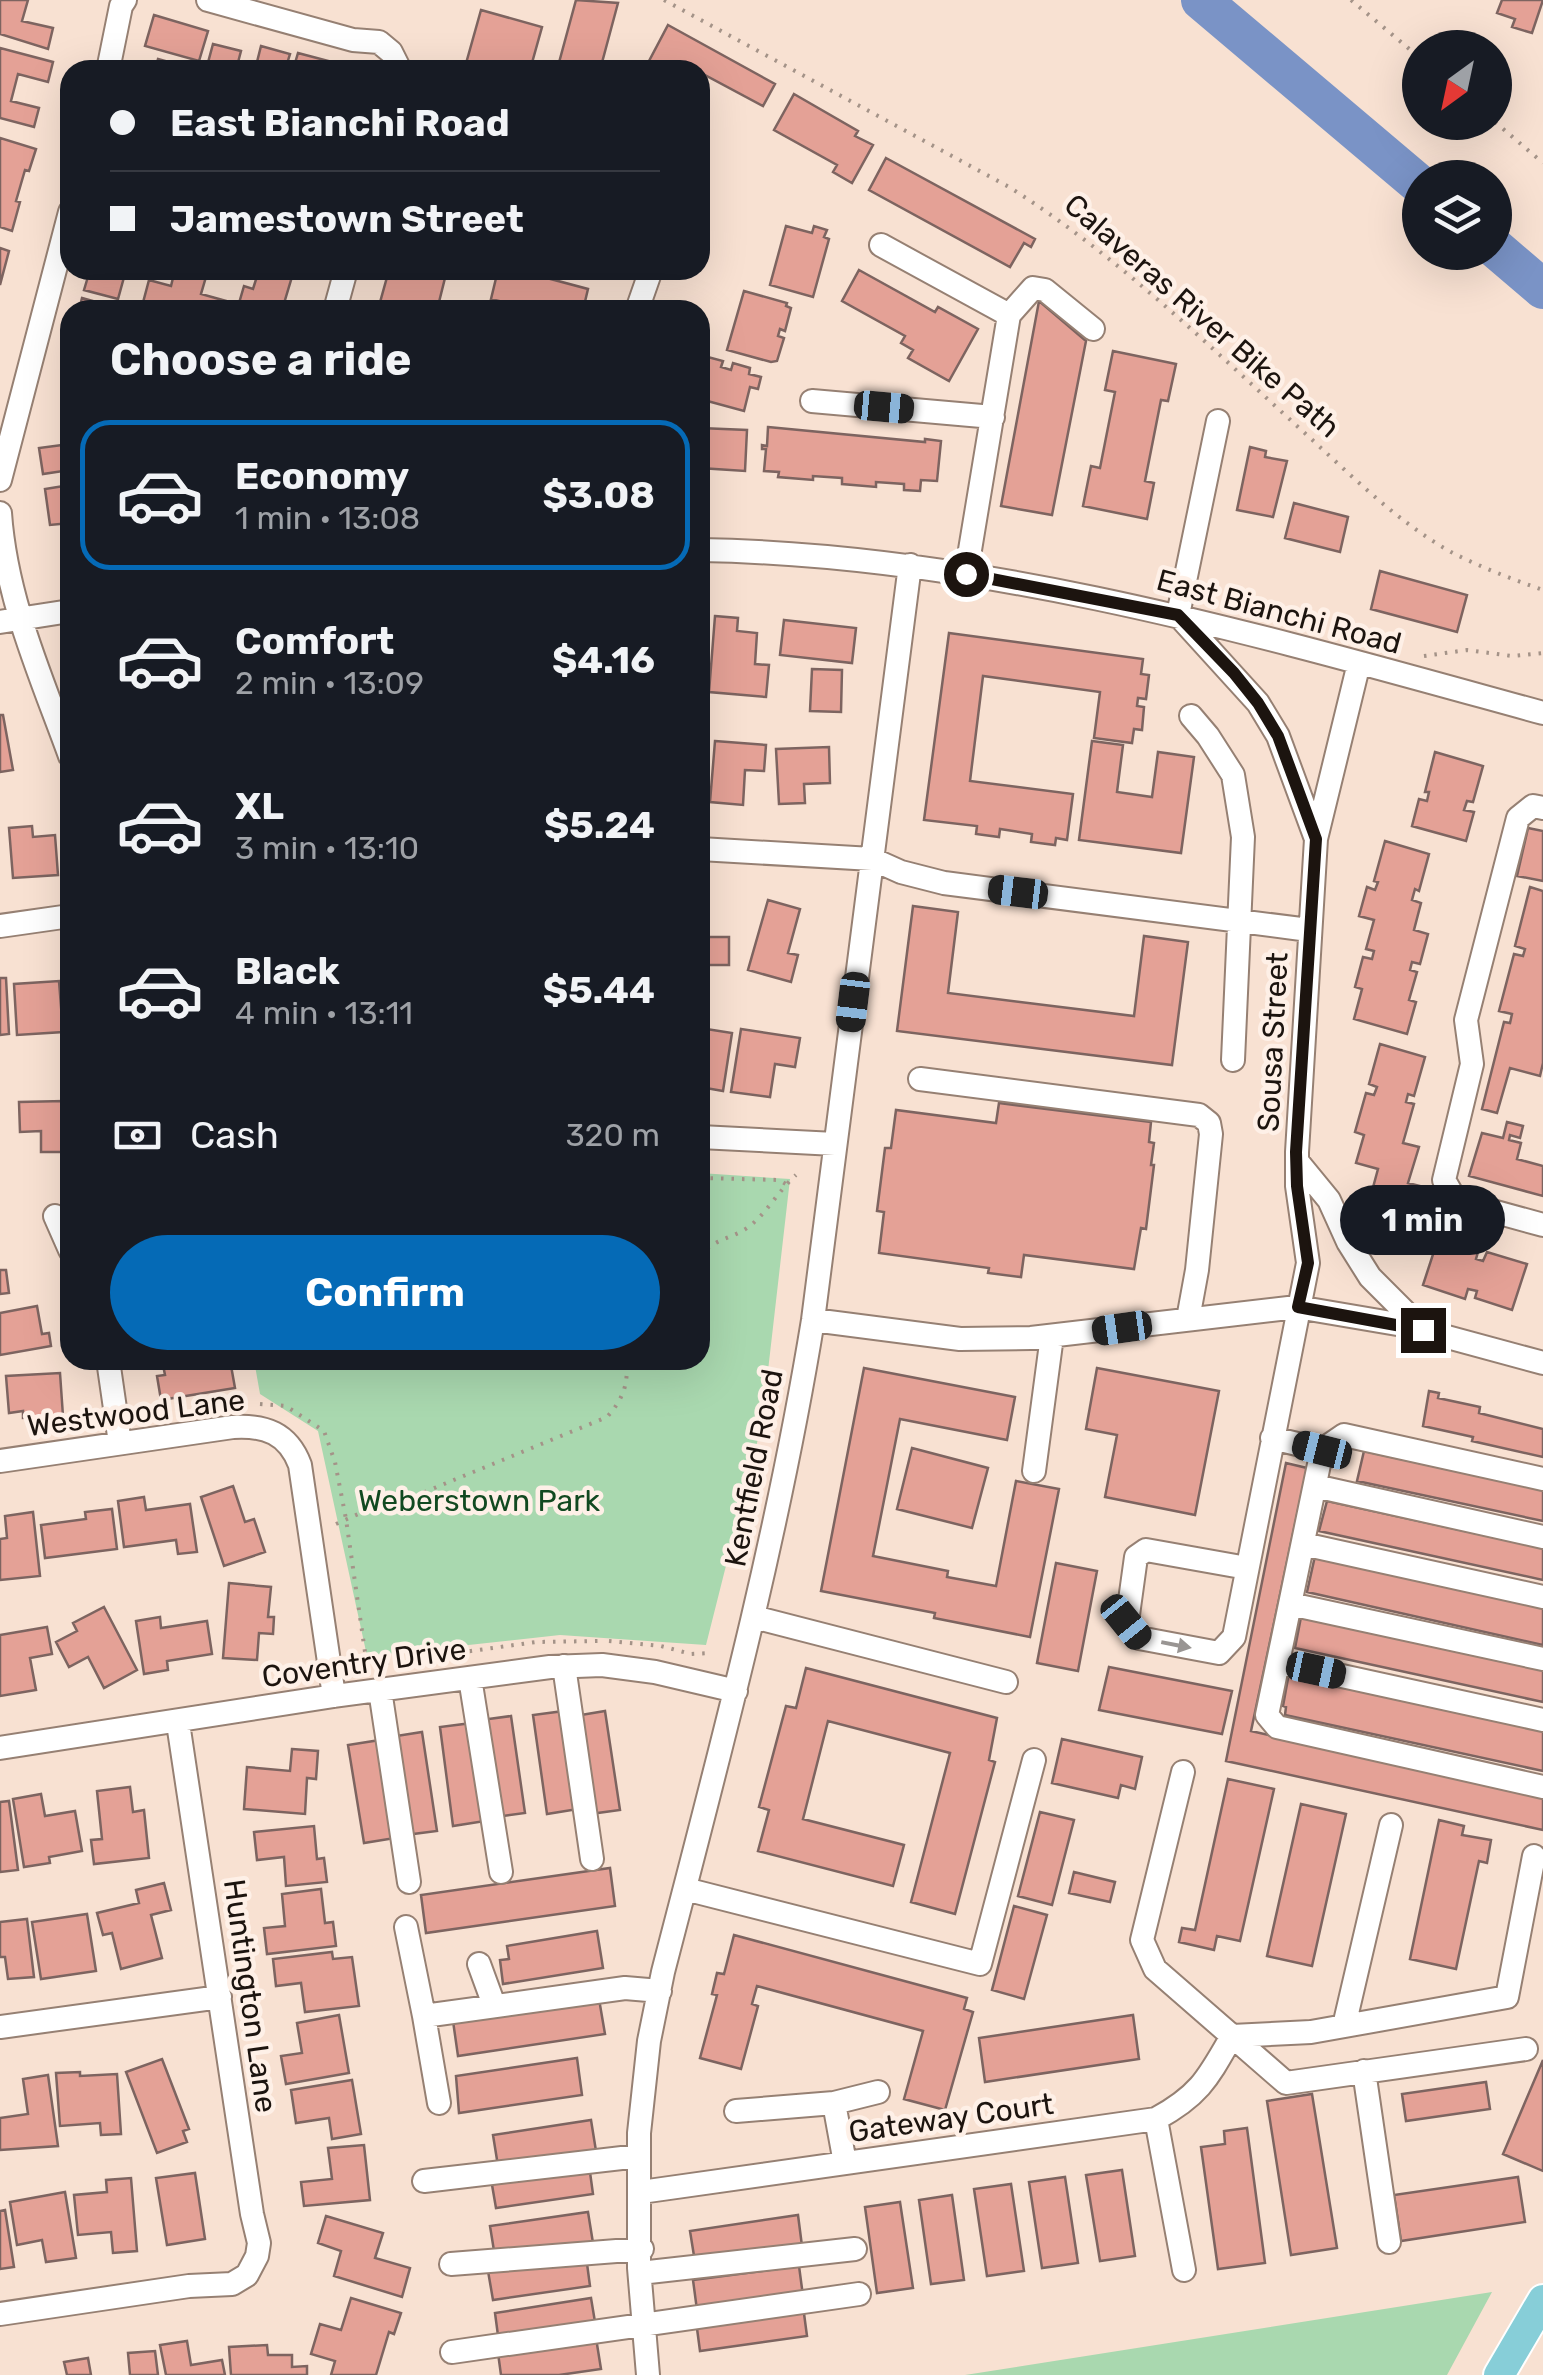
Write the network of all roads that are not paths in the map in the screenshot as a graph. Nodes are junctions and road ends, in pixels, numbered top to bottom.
1 (125, 0) edge
2 (208, 0) edge
3 (110, 60) edge
4 (395, 60) edge
5 (881, 245) dead end
6 (60, 250) edge
7 (1010, 316) junction
8 (1093, 329) dead end
9 (812, 400) dead end
10 (992, 417) junction
11 (1218, 421) dead end
12 (0, 480) edge
13 (0, 513) edge
14 (710, 550) edge
15 (910, 565) junction
16 (966, 574) junction
17 (60, 613) edge
18 (1178, 615) junction
19 (10, 620) edge
20 (1359, 662) junction
21 (1543, 713) edge
22 (1191, 716) dead end
23 (60, 733) edge
24 (1543, 808) edge
25 (1316, 839) junction
26 (710, 850) edge
27 (872, 859) junction
28 (60, 917) edge
29 (1241, 920) junction
30 (0, 926) edge
31 (1309, 930) junction
32 (1232, 1060) dead end
33 (920, 1079) dead end
34 (710, 1138) edge
35 (835, 1144) junction
36 (1297, 1161) junction
37 (54, 1216) dead end
38 (1543, 1225) edge
39 (60, 1229) edge
40 (1298, 1307) junction
41 (1188, 1319) junction
42 (813, 1320) junction
43 (1423, 1330) junction
44 (1052, 1336) junction
45 (1543, 1363) edge
46 (109, 1370) edge
47 (1272, 1438) junction
48 (120, 1443) junction
49 (1322, 1450) junction
50 (0, 1460) edge
51 (1034, 1471) dead end
52 (1543, 1480) edge
53 (1315, 1486) junction
54 (1543, 1537) edge
55 (1302, 1544) junction
56 (1247, 1568) junction
57 (1543, 1597) edge
58 (1290, 1604) junction
59 (754, 1617) junction
60 (1543, 1659) edge
61 (1278, 1662) junction
62 (564, 1666) junction
63 (470, 1678) junction
64 (1006, 1682) dead end
65 (380, 1690) junction
66 (736, 1691) junction
67 (334, 1696) junction
68 (1543, 1720) edge
69 (178, 1723) junction
70 (0, 1748) edge
71 (1034, 1760) dead end
72 (1183, 1772) dead end
73 (1543, 1787) edge
74 (1392, 1826) dead end
75 (1534, 1856) dead end
76 (592, 1859) dead end
77 (501, 1872) dead end
78 (410, 1882) dead end
79 (685, 1889) junction
80 (406, 1927) dead end
81 (479, 1964) dead end
82 (660, 1990) junction
83 (220, 1998) junction
84 (494, 2004) junction
85 (424, 2016) junction
86 (1344, 2026) junction
87 (0, 2027) edge
88 (1232, 2036) junction
89 (1526, 2049) dead end
90 (1364, 2071) junction
91 (878, 2092) dead end
92 (439, 2103) dead end
93 (834, 2103) junction
94 (736, 2112) dead end
95 (1156, 2119) junction
96 (639, 2156) junction
97 (845, 2163) junction
98 (424, 2181) dead end
99 (640, 2192) junction
100 (1389, 2242) dead end
101 (642, 2249) junction
102 (855, 2249) dead end
103 (451, 2264) dead end
104 (1184, 2270) dead end
105 (640, 2273) junction
106 (859, 2294) dead end
107 (1543, 2300) edge
108 (0, 2314) edge
109 (644, 2324) junction
110 (452, 2352) dead end
111 (648, 2375) edge
112 (1499, 2375) edge

1 - 3 street
2 - 4 street
5 - 7 street
6 - 12 street
7 - 8 street
7 - 10 street
9 - 10 street
10 - 16 street
11 - 18 street
13 - 19 street
14 - 15 street, East Bianchi Road
15 - 16 street, East Bianchi Road
15 - 27 street, Kentfield Road
16 - 18 street, East Bianchi Road
17 - 19 street
18 - 20 street, East Bianchi Road
18 - 25 street, Sousa Street
19 - 23 street
20 - 21 street, East Bianchi Road
20 - 25 street, Sousa Street
22 - 29 street
24 - 38 street
25 - 31 street, Sousa Street
26 - 27 street
27 - 29 street
27 - 35 street, Kentfield Road
28 - 30 street
29 - 31 street
29 - 32 street
31 - 36 street, Sousa Street
33 - 41 street
34 - 35 street
35 - 42 street, Kentfield Road
36 - 40 street, Sousa Street
36 - 43 street
37 - 39 street
40 - 41 street
40 - 43 street
40 - 47 street, Sousa Street
41 - 44 street
42 - 44 street
42 - 59 street, Kentfield Road
43 - 45 street
44 - 51 street
46 - 48 street
47 - 49 street
47 - 56 street, Sousa Street
48 - 50 street, Westwood Lane
48 - 67 street, Westwood Lane
49 - 52 street
49 - 53 street
53 - 54 street
53 - 55 street
55 - 57 street
55 - 58 street
56 -> 56 street, Sousa Street
58 - 60 street
58 - 61 street
59 - 64 street
59 - 66 street, Kentfield Road
61 - 68 street
61 - 73 street
62 - 63 street, Coventry Drive
62 - 66 street, Coventry Drive
62 - 76 street
63 - 65 street, Coventry Drive
63 - 77 street
65 - 67 street, Coventry Drive
65 - 78 street
66 - 79 street, Kentfield Road
67 - 69 street, Coventry Drive
69 - 70 street, Coventry Drive
69 - 83 street, Huntington Lane
71 - 79 street
72 - 88 street
74 - 86 street
75 - 86 street
79 - 82 street, Kentfield Road
80 - 85 street
81 - 84 street
82 - 84 street
82 - 96 street, Kentfield Road
83 - 87 street
83 - 108 street, Huntington Lane
84 - 85 street
85 - 92 street
86 - 88 street
88 - 90 street
88 - 95 street, Gateway Court
89 - 90 street
90 - 100 street
91 - 93 street
93 - 94 street
93 - 97 street
95 - 97 street, Gateway Court
95 - 104 street
96 - 98 street
96 - 99 street, Kentfield Road
97 - 99 street, Gateway Court
99 - 101 street, Kentfield Road
101 - 103 street
101 - 105 street, Kentfield Road
102 - 105 street
105 - 109 street, Kentfield Road
106 - 109 street
107 - 112 main road
109 - 110 street
109 - 111 street, Kentfield Road

